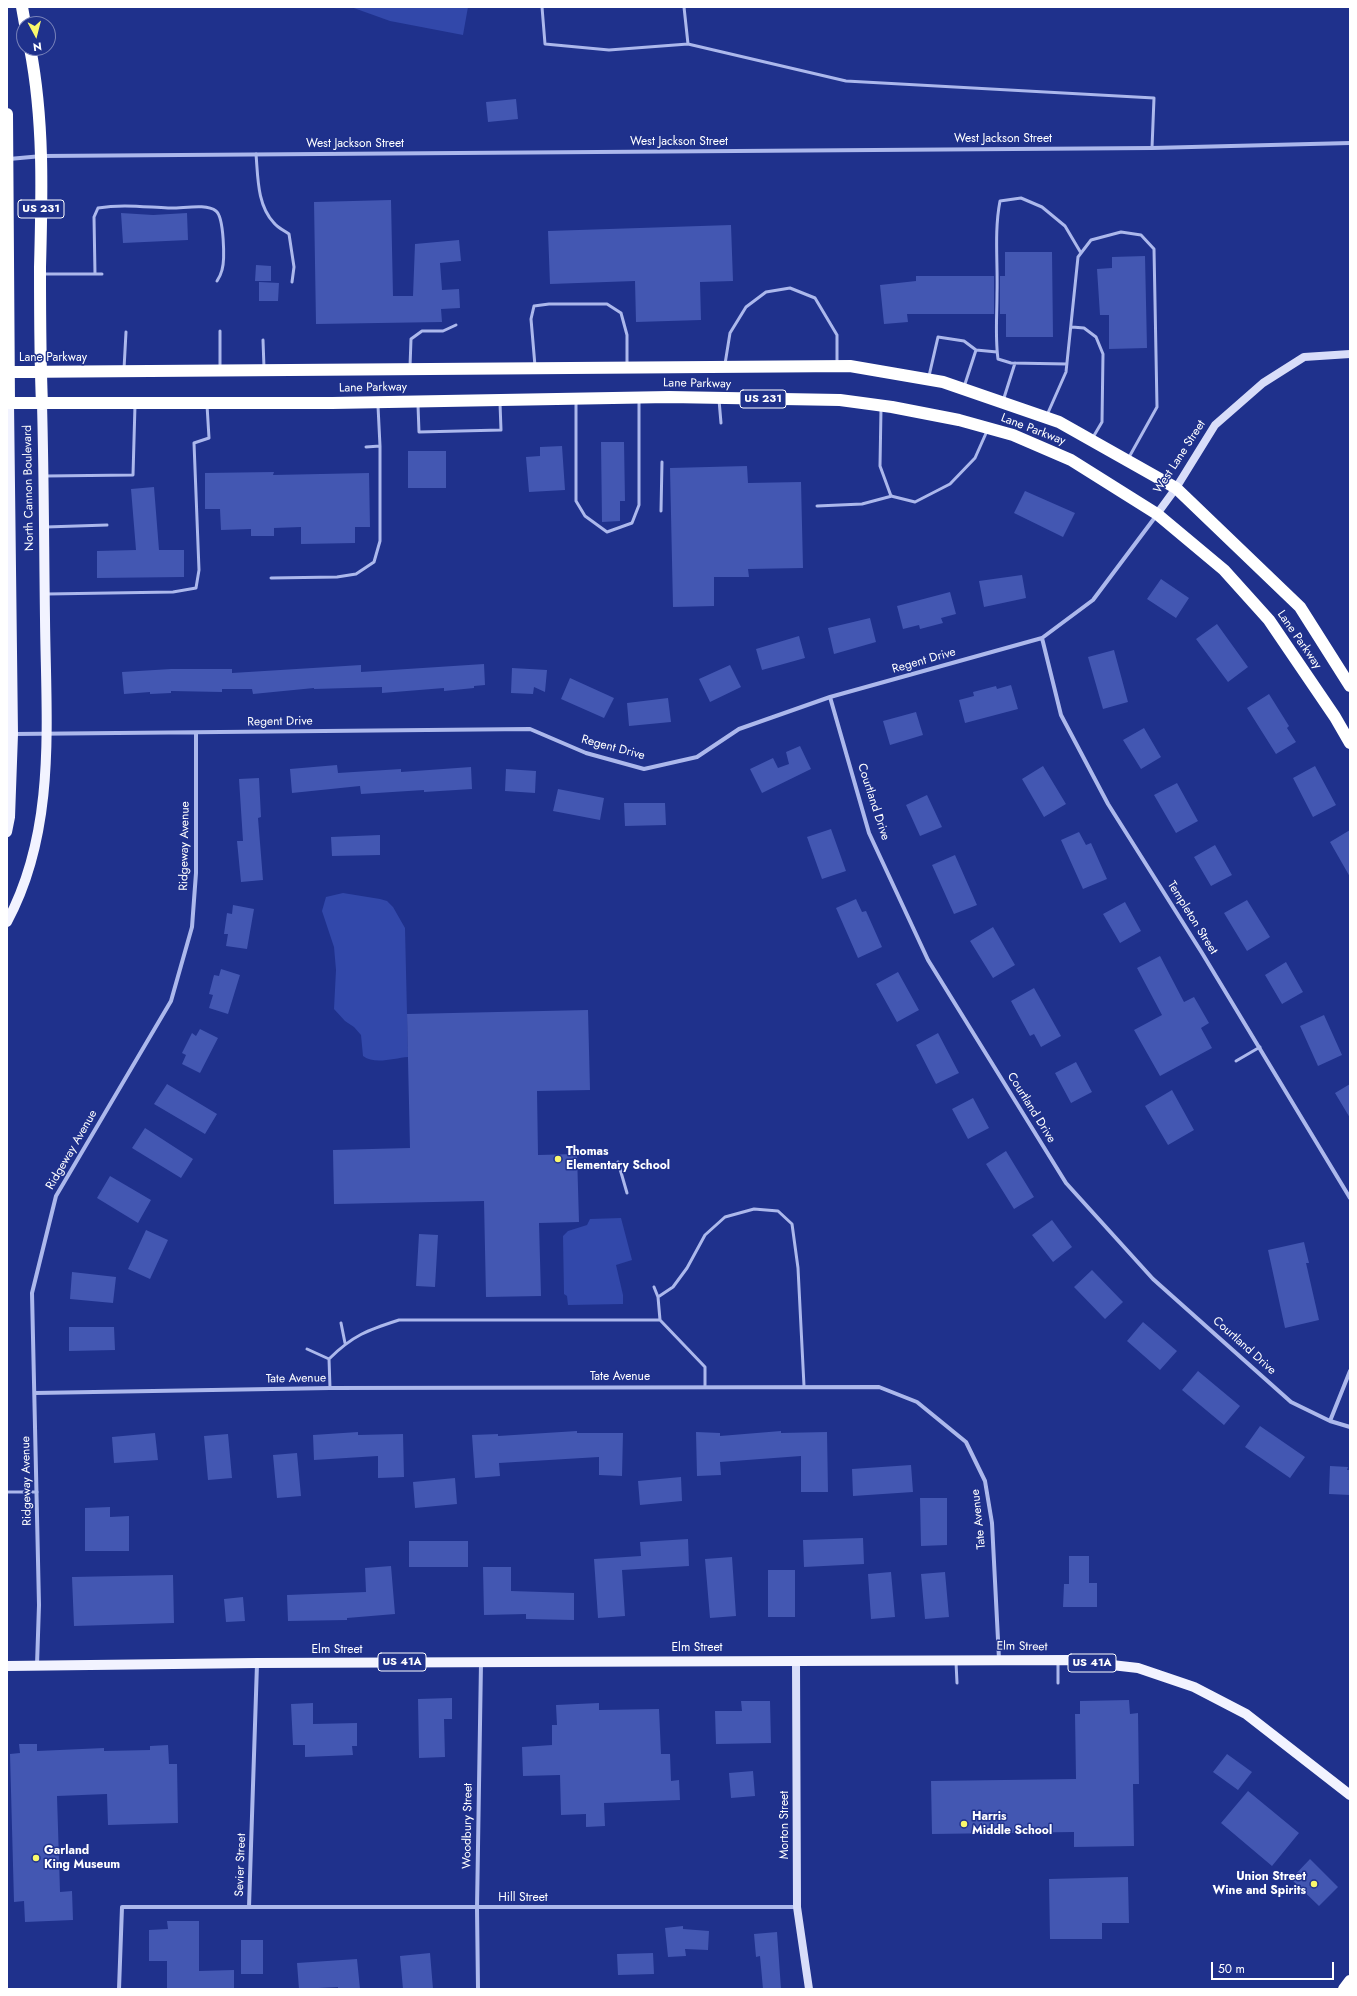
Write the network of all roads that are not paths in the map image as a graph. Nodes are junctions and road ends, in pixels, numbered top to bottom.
1 (542, 7) edge
2 (684, 7) edge
3 (688, 44) junction
4 (32, 56) edge
5 (7, 114) edge
6 (1350, 143) edge
7 (1152, 148) junction
8 (8, 151) edge
9 (256, 154) junction
10 (42, 156) junction
11 (8, 210) edge
12 (1081, 253) junction
13 (40, 274) junction
14 (95, 274) junction
15 (102, 274) dead end
16 (217, 281) dead end
17 (292, 282) dead end
18 (8, 290) edge
19 (456, 326) dead end
20 (1072, 327) junction
21 (220, 331) dead end
22 (126, 332) dead end
23 (263, 340) dead end
24 (976, 350) junction
25 (997, 352) junction
26 (1350, 354) edge
27 (1015, 363) junction
28 (1067, 364) junction
29 (837, 366) junction
30 (725, 367) junction
31 (536, 368) junction
32 (627, 368) junction
33 (410, 369) junction
34 (220, 370) junction
35 (264, 370) junction
36 (124, 371) junction
37 (8, 372) edge
38 (41, 372) junction
39 (928, 379) junction
40 (963, 389) junction
41 (639, 398) junction
42 (719, 398) junction
43 (576, 399) junction
44 (500, 400) junction
45 (418, 401) junction
46 (377, 402) junction
47 (1003, 402) junction
48 (8, 403) edge
49 (207, 403) junction
50 (42, 404) junction
51 (135, 404) junction
52 (882, 406) junction
53 (1046, 417) junction
54 (721, 423) dead end
55 (988, 428) junction
56 (1092, 440) junction
57 (380, 446) junction
58 (366, 447) dead end
59 (1128, 461) junction
60 (662, 462) dead end
61 (43, 476) junction
62 (1176, 488) junction
63 (8, 490) edge
64 (892, 496) junction
65 (817, 506) dead end
66 (661, 511) dead end
67 (1157, 514) junction
68 (107, 525) dead end
69 (44, 527) junction
70 (9, 540) edge
71 (272, 578) dead end
72 (44, 594) junction
73 (1042, 638) junction
74 (1350, 686) edge
75 (830, 698) junction
76 (196, 733) junction
77 (13, 734) junction
78 (46, 734) junction
79 (1350, 743) edge
80 (9, 799) edge
81 (7, 832) edge
82 (7, 922) edge
83 (1260, 1047) junction
84 (1236, 1061) dead end
85 (618, 1162) dead end
86 (627, 1193) dead end
87 (1350, 1198) edge
88 (654, 1287) dead end
89 (658, 1297) junction
90 (660, 1320) junction
91 (341, 1323) dead end
92 (345, 1343) junction
93 (307, 1349) dead end
94 (329, 1359) junction
95 (1350, 1371) edge
96 (804, 1386) junction
97 (705, 1387) junction
98 (330, 1388) junction
99 (35, 1393) junction
100 (1330, 1421) junction
101 (1350, 1427) edge
102 (7, 1492) edge
103 (37, 1492) junction
104 (999, 1659) junction
105 (956, 1660) junction
106 (1058, 1660) junction
107 (796, 1661) junction
108 (481, 1662) junction
109 (257, 1663) junction
110 (7, 1666) edge
111 (37, 1666) junction
112 (957, 1683) dead end
113 (1058, 1683) dead end
114 (1350, 1795) edge
115 (249, 1907) junction
116 (798, 1907) junction
117 (477, 1908) junction
118 (1350, 1981) edge
119 (119, 1989) edge
120 (478, 1989) edge
121 (809, 1989) edge
122 (1344, 1989) edge

1 - 3 lane
2 - 3 lane
3 - 7 lane
4 - 10 highway, North Cannon Boulevard / US 231
5 - 8 highway, North Cannon Boulevard / US 231
6 - 7 street, West Jackson Street
7 - 9 street, West Jackson Street
8 - 10 street, West Jackson Street
8 - 11 highway, North Cannon Boulevard / US 231
9 - 10 street, West Jackson Street
9 - 17 lane
10 - 13 highway, North Cannon Boulevard / US 231
11 - 18 highway, North Cannon Boulevard / US 231
12 - 20 lane
12 - 25 lane
12 - 59 lane
13 - 14 lane
13 - 38 highway, North Cannon Boulevard / US 231
14 - 15 lane
14 - 16 lane
18 - 37 highway, North Cannon Boulevard / US 231
19 - 33 lane
20 - 28 lane
20 - 56 lane
21 - 34 lane
22 - 36 lane
23 - 35 lane
24 - 25 lane
24 - 39 lane
24 - 40 lane
25 - 27 lane
26 - 62 street, West Lane Street
27 - 28 lane
27 - 47 lane
28 - 53 lane
29 - 30 highway, Lane Parkway
29 - 30 lane
29 - 39 highway, Lane Parkway
30 - 32 highway, Lane Parkway
31 - 32 highway, Lane Parkway
31 - 32 lane
31 - 33 highway, Lane Parkway
33 - 35 highway, Lane Parkway
34 - 35 highway, Lane Parkway
34 - 36 highway, Lane Parkway
36 - 38 highway, Lane Parkway
37 - 38 highway, Lane Parkway
37 - 48 highway, North Cannon Boulevard / US 231
38 - 50 highway, North Cannon Boulevard
39 - 40 highway, Lane Parkway
40 - 47 highway, Lane Parkway
41 - 42 highway, Lane Parkway / US 231
41 - 43 highway, Lane Parkway / US 231
41 - 43 lane
42 - 52 highway, Lane Parkway / US 231
42 - 54 lane
43 - 44 highway, Lane Parkway / US 231
44 - 45 highway, Lane Parkway / US 231
44 - 45 lane
45 - 46 highway, Lane Parkway / US 231
46 - 49 highway, Lane Parkway / US 231
46 - 57 lane
47 - 53 highway, Lane Parkway
48 - 50 highway, Lane Parkway / US 231
48 - 63 main road, North Cannon Boulevard
49 - 51 highway, Lane Parkway / US 231
49 - 72 lane
50 - 51 highway, Lane Parkway / US 231
50 - 61 main road, North Cannon Boulevard
51 - 61 lane
52 - 55 highway, Lane Parkway / US 231
52 - 64 lane
53 - 56 highway, Lane Parkway
55 - 64 lane
55 - 67 highway, Lane Parkway / US 231
56 - 59 highway, Lane Parkway
57 - 58 lane
57 - 71 lane
59 - 62 highway, Lane Parkway
60 - 66 lane
61 - 69 main road, North Cannon Boulevard
62 - 67 street, West Lane Street
62 - 74 highway, Lane Parkway
63 - 70 main road, North Cannon Boulevard
64 - 65 lane
67 - 73 street, Regent Drive
67 - 79 highway, Lane Parkway / US 231
68 - 69 lane
69 - 72 main road, North Cannon Boulevard
70 - 77 main road, North Cannon Boulevard
72 - 78 main road, North Cannon Boulevard
73 - 75 street, Regent Drive
73 - 83 street, Templeton Street
75 - 76 street, Regent Drive
75 - 100 street, Courtland Drive
76 - 78 street, Regent Drive
76 - 99 street, Ridgeway Avenue
77 - 78 street, Regent Drive
77 - 80 main road, North Cannon Boulevard
78 - 82 main road, North Cannon Boulevard
80 - 81 main road, North Cannon Boulevard
83 - 84 lane
83 - 87 street, Templeton Street
85 - 86 lane
88 - 89 lane
89 - 90 lane
89 - 96 lane
90 - 92 lane
90 - 97 lane
91 - 92 lane
92 - 94 lane
93 - 94 lane
94 - 98 lane
95 - 100 street
96 - 97 street, Tate Avenue
96 - 104 street, Tate Avenue
97 - 98 street, Tate Avenue
98 - 99 street, Tate Avenue
99 - 103 street, Ridgeway Avenue
100 - 101 street, Courtland Drive
102 - 103 lane
103 - 111 street, Ridgeway Avenue
104 - 105 main road, Elm Street / US 41A
104 - 106 main road, Elm Street / US 41A
105 - 107 main road, Elm Street / US 41A
105 - 112 lane
106 - 113 lane
106 - 114 main road, Elm Street / US 41A
107 - 108 main road, Elm Street / US 41A
107 - 116 street, Morton Street
108 - 109 main road, Elm Street / US 41A
108 - 117 street, Woodbury Street
109 - 111 main road, Elm Street / US 41A
109 - 115 street, Sevier Street
110 - 111 main road, Elm Street / US 41A
115 - 117 street, Hill Street
115 - 119 street, Sevier Street
116 - 117 street, Hill Street
116 - 121 street, Morton Street
117 - 120 street, Woodbury Street
118 - 122 highway

